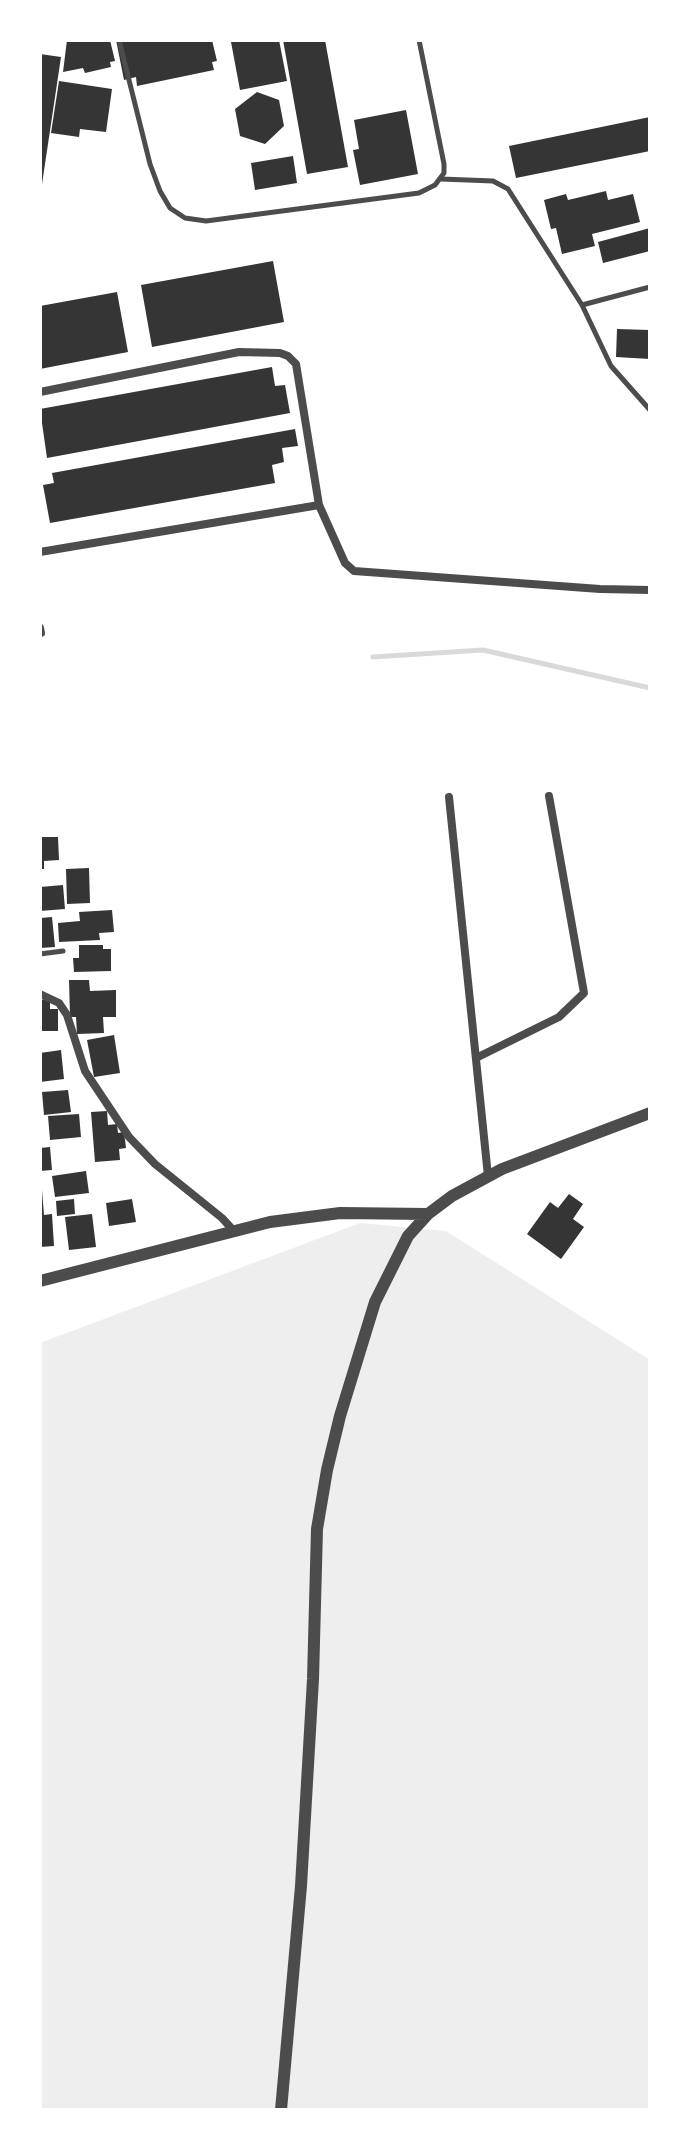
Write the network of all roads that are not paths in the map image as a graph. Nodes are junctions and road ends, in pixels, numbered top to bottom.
1 (119, 40) edge
2 (419, 40) edge
3 (441, 179) junction
4 (650, 287) edge
5 (582, 305) junction
6 (40, 392) edge
7 (650, 410) edge
8 (319, 505) junction
9 (40, 552) edge
10 (650, 590) edge
11 (549, 796) dead end
12 (449, 797) dead end
13 (63, 951) dead end
14 (40, 954) edge
15 (40, 994) edge
16 (476, 1058) junction
17 (650, 1113) edge
18 (488, 1176) junction
19 (428, 1214) junction
20 (233, 1230) junction
21 (40, 1281) edge
22 (281, 2110) edge

1 - 3 lane
2 - 3 lane
3 - 5 lane
4 - 5 lane
5 - 7 lane
6 - 8 street
8 - 9 street
8 - 10 street
11 - 16 street
12 - 16 street
13 - 14 lane
15 - 20 street
16 - 18 street
17 - 18 street
18 - 19 street
19 - 20 street
19 - 22 street
20 - 21 street

